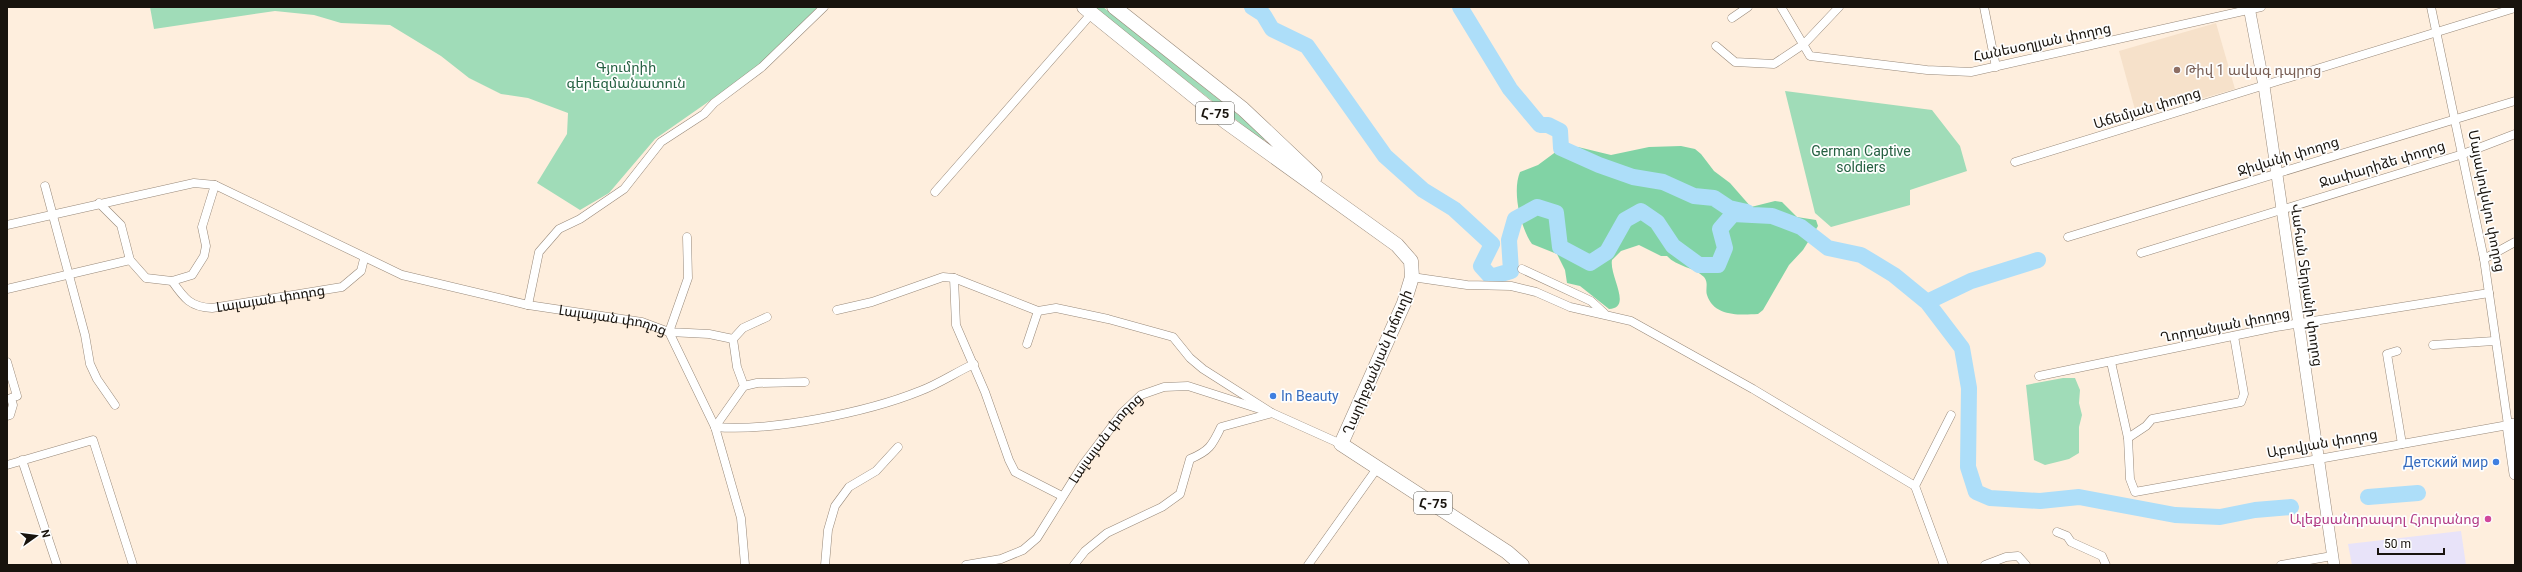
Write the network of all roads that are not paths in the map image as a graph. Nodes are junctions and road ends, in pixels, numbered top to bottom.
1 (824, 7) edge
2 (1114, 7) edge
3 (1748, 7) edge
4 (1781, 7) edge
5 (1839, 7) edge
6 (1984, 7) edge
7 (2261, 7) edge
8 (2431, 7) edge
9 (2249, 8) edge
10 (2515, 8) edge
11 (1088, 10) edge
12 (1732, 18) dead end
13 (2438, 33) junction
14 (1804, 44) junction
15 (1716, 46) dead end
16 (1996, 67) junction
17 (2264, 86) junction
18 (2515, 102) edge
19 (2456, 120) junction
20 (2515, 134) edge
21 (2463, 154) junction
22 (2015, 162) dead end
23 (2277, 173) junction
24 (215, 185) junction
25 (45, 186) dead end
26 (935, 192) dead end
27 (100, 203) junction
28 (2282, 208) junction
29 (1352, 211) junction
30 (53, 213) junction
31 (7, 225) edge
32 (687, 237) dead end
33 (2068, 237) dead end
34 (2515, 242) edge
35 (2141, 253) dead end
36 (364, 259) junction
37 (2484, 259) junction
38 (130, 260) junction
39 (1522, 268) dead end
40 (69, 274) junction
41 (1412, 277) junction
42 (954, 278) junction
43 (172, 281) junction
44 (7, 289) edge
45 (2489, 293) junction
46 (528, 305) junction
47 (837, 310) dead end
48 (1038, 311) junction
49 (1604, 314) junction
50 (767, 317) dead end
51 (2297, 324) junction
52 (669, 332) junction
53 (2234, 336) junction
54 (733, 339) junction
55 (2494, 340) junction
56 (1027, 344) dead end
57 (2433, 345) dead end
58 (2397, 350) dead end
59 (7, 362) edge
60 (2111, 362) junction
61 (974, 364) junction
62 (2039, 376) dead end
63 (805, 382) dead end
64 (744, 386) junction
65 (115, 405) dead end
66 (1272, 413) junction
67 (1950, 415) dead end
68 (7, 416) edge
69 (2511, 425) edge
70 (715, 427) junction
71 (2128, 438) junction
72 (1341, 444) junction
73 (2402, 444) junction
74 (898, 447) dead end
75 (2316, 459) junction
76 (22, 460) junction
77 (7, 465) edge
78 (1378, 467) junction
79 (2515, 474) edge
80 (1915, 486) junction
81 (1062, 496) junction
82 (2057, 532) dead end
83 (1002, 559) junction
84 (2333, 560) edge
85 (57, 565) edge
86 (133, 565) edge
87 (745, 565) edge
88 (825, 565) edge
89 (966, 565) edge
90 (1008, 565) edge
91 (1074, 565) edge
92 (1308, 565) edge
93 (1522, 565) edge
94 (1944, 565) edge
95 (1985, 565) edge
96 (2026, 565) edge
97 (2106, 565) edge
98 (2281, 565) edge

1 - 46 street
2 - 29 highway, Ղարիբջանյան խճուղի / Հ-75
3 - 12 street
4 - 14 street, Հանեսօղլյան փողոց
5 - 14 street
6 - 16 street
7 - 9 street, Հանեսօղլյան փողոց
8 - 13 street, Մայակովսկու փողոց
9 - 16 street, Հանեսօղլյան փողոց
9 - 17 street, Վահան Տերյանի փողոց
10 - 13 street, Աճեմյան փողոց
11 - 26 street
11 - 29 highway, Ղարիբջանյան խճուղի / Հ-75
13 - 17 street, Աճեմյան փողոց
13 - 19 street, Մայակովսկու փողոց
14 - 15 street
14 - 16 street, Հանեսօղլյան փողոց
17 - 22 street, Աճեմյան փողոց
17 - 23 street, Վահան Տերյանի փողոց
18 - 19 street, Ջիվանի փողոց
19 - 21 street, Մայակովսկու փողոց
19 - 23 street, Ջիվանի փողոց
20 - 21 street, Ջափարիձե փողոց
21 - 28 street, Ջափարիձե փողոց
21 - 37 street, Մայակովսկու փողոց
23 - 28 street, Վահան Տերյանի փողոց
23 - 33 street, Ջիվանի փողոց
24 - 27 street, Լալայան փողոց
24 - 36 street, Լալայան փողոց
24 - 43 street
25 - 30 street
27 - 30 street, Լալայան փողոց
27 - 38 street
28 - 35 street, Ջափարիձե փողոց
28 - 51 street, Վահան Տերյանի փողոց
29 - 41 highway, Ղարիբջանյան խճուղի / Հ-75
30 - 31 street, Լալայան փողոց
30 - 40 street
32 - 52 street
34 - 37 street
36 - 43 street, Լալայան փողոց
36 - 46 street, Լալայան փողոց
37 - 45 street, Մայակովսկու փողոց
38 - 40 street
38 - 43 street
39 - 49 street
40 - 44 street
40 - 65 street
41 - 49 street
41 - 72 highway, Ղարիբջանյան խճուղի / Հ-75
42 - 47 street, Լալայան փողոց
42 - 48 street, Լալայան փողոց
42 - 61 street, Լալայան փողոց
45 - 51 street, Ղորղանյան փողոց
45 - 55 street, Մայակովսկու փողոց
46 - 52 street, Լալայան փողոց
48 - 56 street
48 - 66 street, Լալայան փողոց
49 - 80 street
50 - 54 street
51 - 53 street, Ղորղանյան փողոց
51 - 75 street, Վահան Տերյանի փողոց
52 - 54 street
52 - 70 street, Լալայան փողոց
53 - 60 street, Ղորղանյան փողոց
53 - 71 street
54 - 64 street
55 - 57 street
55 - 69 street, Մայակովսկու փողոց
58 - 73 street
59 - 68 street
60 - 62 street, Ղորղանյան փողոց
60 - 71 street
61 - 70 street
61 - 81 street, Լալայան փողոց
63 - 64 street
64 - 70 street
66 - 72 street, Լալայան փողոց
66 - 81 street, Լալայան փողոց
66 - 91 street
67 - 80 street
69 - 73 street, Աբովյան փողոց
69 - 79 street, Մայակովսկու փողոց
70 - 87 street, Լալայան փողոց
71 - 75 street, Աբովյան փողոց
72 - 78 highway, Լալայան փողոց / Հ-75
73 - 75 street, Աբովյան փողոց
74 - 88 street
75 - 84 street, Վահան Տերյանի փողոց
76 - 77 street
76 - 85 street
76 - 86 street
78 - 92 street
78 - 93 highway, Լալայան փողոց / Հ-75
80 - 94 street
81 - 83 street, Լալայան փողոց
82 - 97 street
83 - 89 street, Լալայան փողոց
83 - 90 street
84 - 98 street
95 - 96 street

